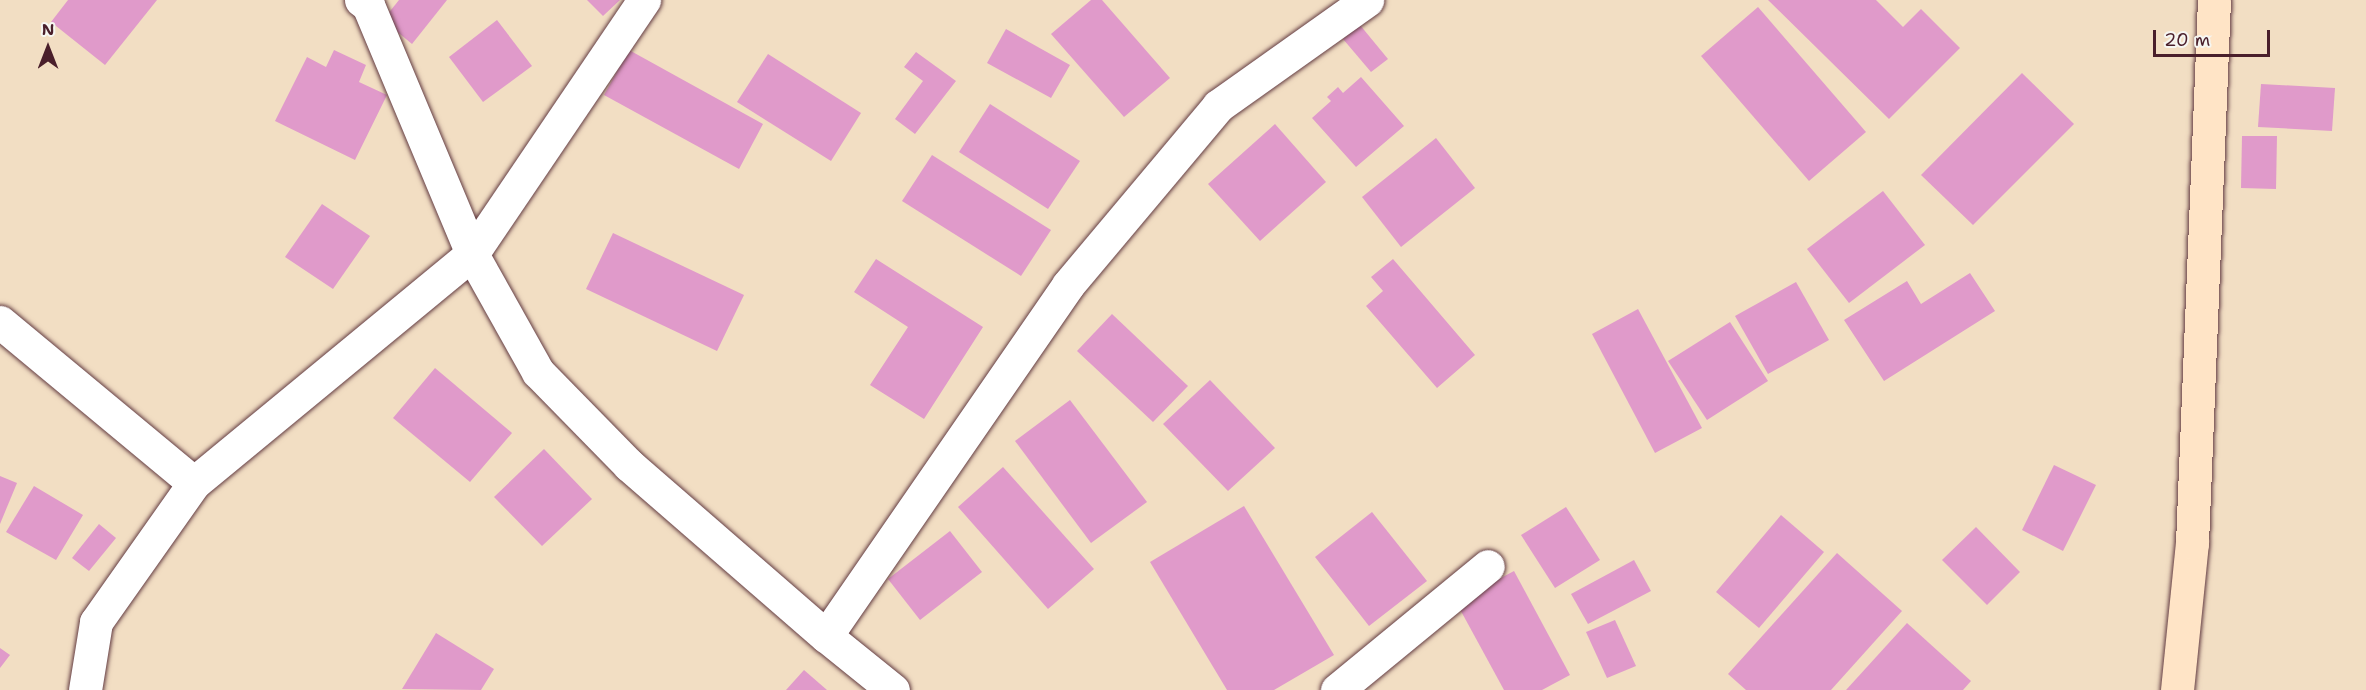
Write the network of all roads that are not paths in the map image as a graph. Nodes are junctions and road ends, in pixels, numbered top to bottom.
1 (361, 0) edge
2 (644, 0) edge
3 (1367, 0) edge
4 (2214, 0) edge
5 (472, 254) junction
6 (0, 322) edge
7 (194, 483) junction
8 (1488, 566) dead end
9 (826, 636) junction
10 (85, 690) edge
11 (892, 690) edge
12 (1337, 690) edge
13 (2177, 690) edge

1 - 5 street
2 - 5 street
3 - 9 street
4 - 13 street
5 - 7 street
5 - 9 street
6 - 7 street
7 - 10 street
8 - 12 street
9 - 11 street

